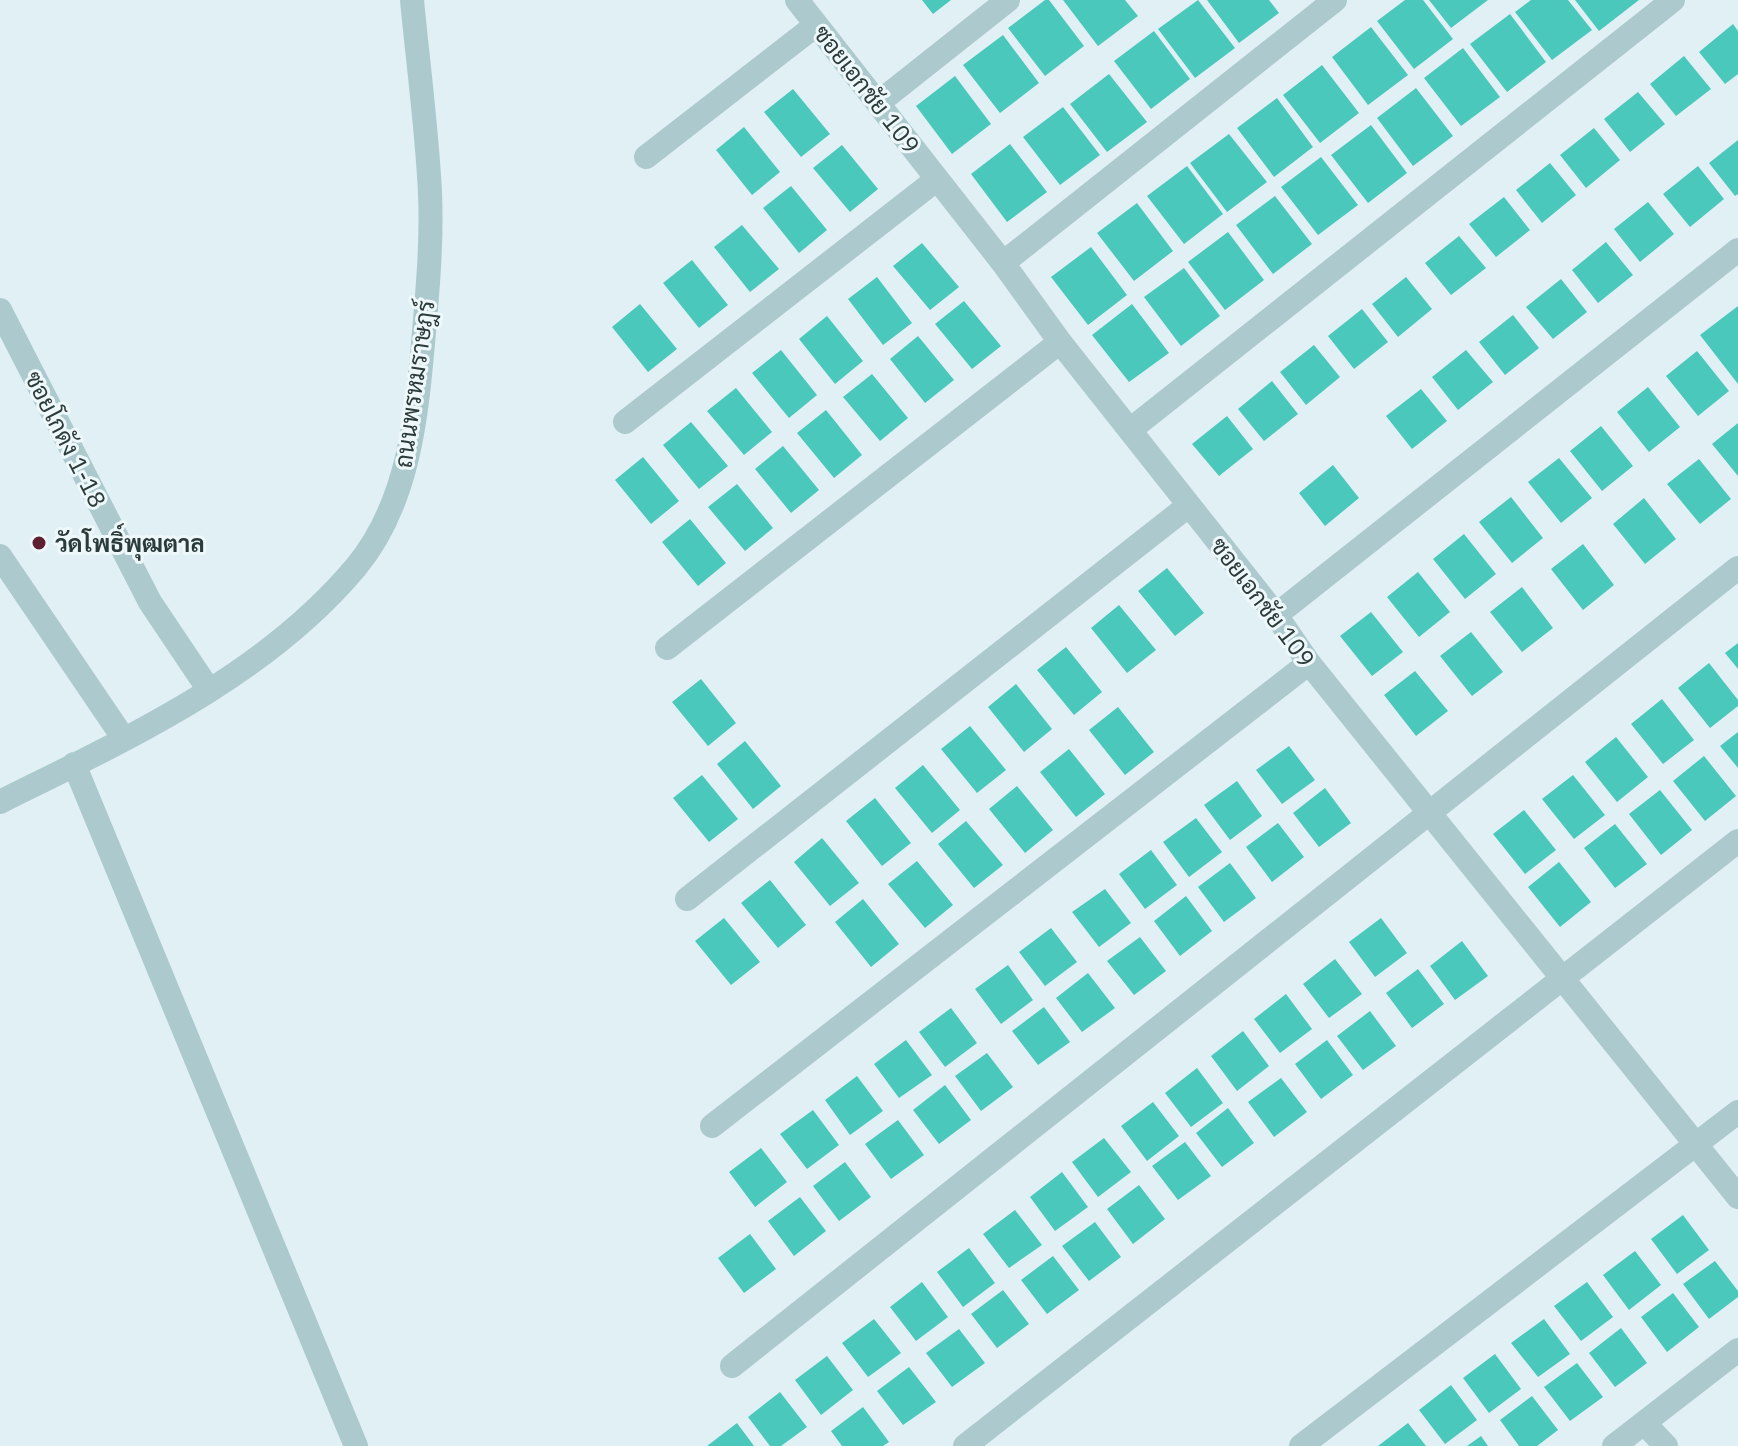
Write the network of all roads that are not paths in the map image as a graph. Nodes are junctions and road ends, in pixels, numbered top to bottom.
1 (412, 0) edge
2 (797, 0) edge
3 (1008, 0) edge
4 (1335, 0) edge
5 (1673, 0) edge
6 (816, 25) junction
7 (878, 103) junction
8 (646, 157) dead end
9 (936, 180) junction
10 (1738, 250) edge
11 (1003, 263) junction
12 (0, 310) edge
13 (1060, 342) junction
14 (625, 422) dead end
15 (1130, 430) junction
16 (1188, 506) junction
17 (0, 556) edge
18 (1738, 568) edge
19 (1276, 615) junction
20 (667, 648) dead end
21 (1309, 663) junction
22 (209, 690) junction
23 (124, 739) junction
24 (74, 764) junction
25 (0, 802) edge
26 (1430, 812) junction
27 (1738, 841) edge
28 (687, 899) dead end
29 (1563, 979) junction
30 (1738, 1112) edge
31 (712, 1126) dead end
32 (1697, 1144) junction
33 (1738, 1197) edge
34 (1738, 1350) edge
35 (732, 1366) dead end
36 (1644, 1423) junction
37 (356, 1446) edge
38 (965, 1446) edge
39 (1301, 1446) edge
40 (1614, 1446) edge
41 (1666, 1446) edge

1 - 22 street, ถนนพรหมราษฎร์
2 - 6 street, ซอยเอกชัย 109
3 - 7 street
4 - 11 street
5 - 15 street
6 - 7 street, ซอยเอกชัย 109
6 - 8 street
7 - 9 street, ซอยเอกชัย 109
9 - 11 street, ซอยเอกชัย 109
9 - 14 street
10 - 19 street
11 - 13 street, ซอยเอกชัย 109
12 - 22 street, ซอยโกดัง 1-18
13 - 15 street, ซอยเอกชัย 109
13 - 20 street
15 - 16 street, ซอยเอกชัย 109
16 - 19 street, ซอยเอกชัย 109
16 - 28 street
17 - 23 street
18 - 26 street
19 - 21 street, ซอยเอกชัย 109
21 - 26 street, ซอยเอกชัย 109
21 - 31 street
22 - 23 street, ถนนพรหมราษฎร์
23 - 24 street, ถนนพรหมราษฎร์
24 - 25 street, ถนนพรหมราษฎร์
24 - 37 street
26 - 29 street, ซอยเอกชัย 109
26 - 35 street
27 - 29 street
29 - 32 street, ซอยเอกชัย 109
29 - 38 street
30 - 32 street
32 - 33 street, ซอยเอกชัย 109
32 - 39 street
34 - 36 street
36 - 40 street
36 - 41 street

